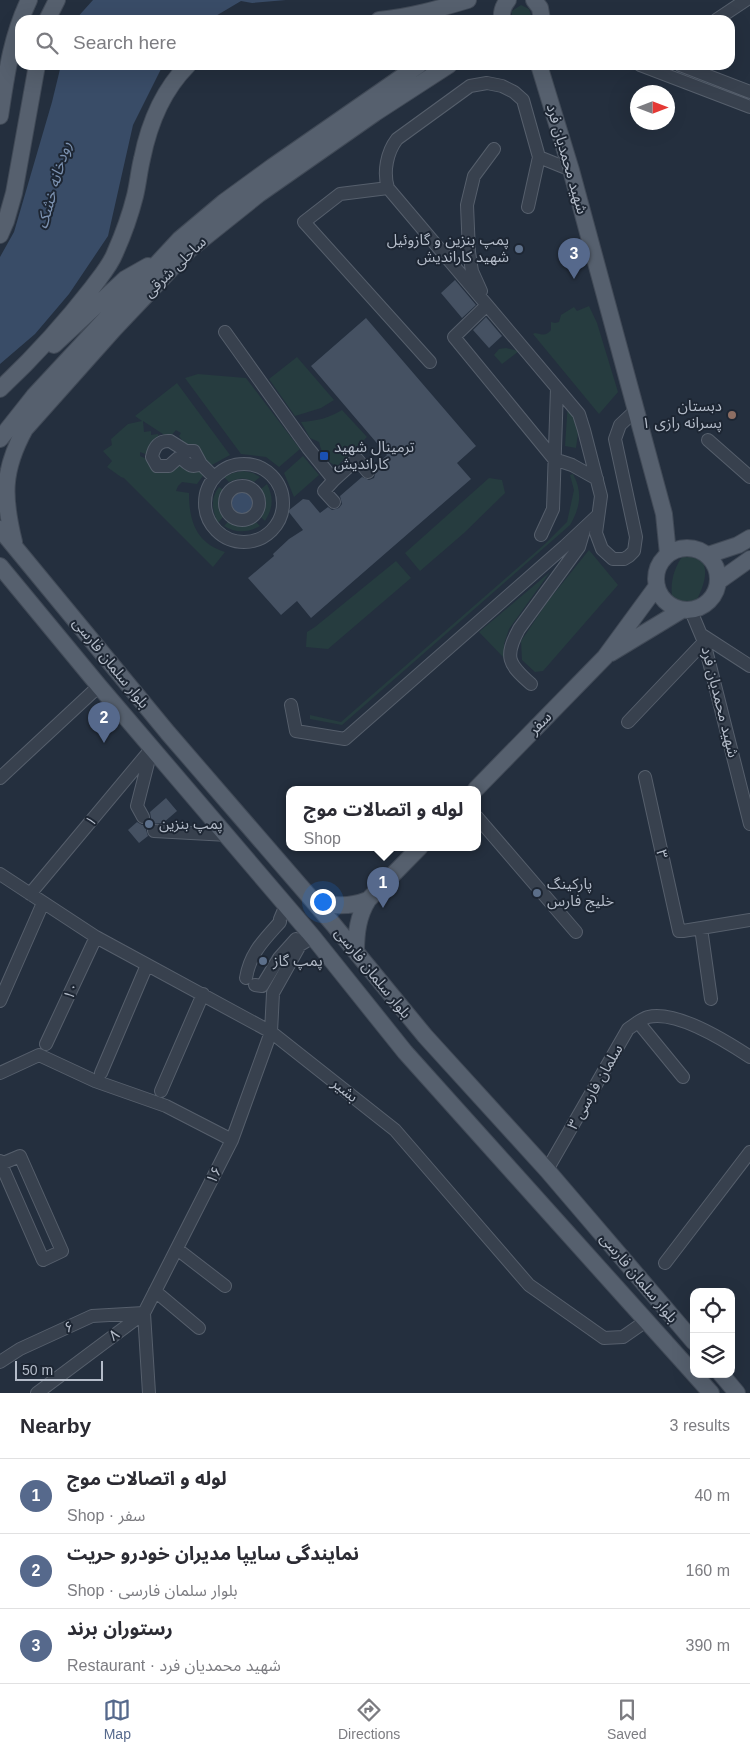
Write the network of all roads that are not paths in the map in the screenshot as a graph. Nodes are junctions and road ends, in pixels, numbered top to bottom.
1 (17, 0) edge
2 (29, 0) edge
3 (57, 0) edge
4 (468, 0) edge
5 (746, 0) edge
6 (22, 15) edge
7 (50, 15) edge
8 (414, 15) edge
9 (724, 15) edge
10 (15, 37) edge
11 (36, 70) edge
12 (183, 70) edge
13 (412, 70) edge
14 (441, 70) edge
15 (541, 70) edge
16 (653, 70) edge
17 (693, 70) edge
18 (0, 72) edge
19 (750, 92) edge
20 (750, 107) edge
21 (0, 116) edge
22 (494, 149) dead end
23 (539, 157) junction
24 (571, 170) junction
25 (388, 188) junction
26 (528, 207) dead end
27 (0, 235) edge
28 (159, 260) junction
29 (487, 305) junction
30 (226, 332) dead end
31 (31, 360) junction
32 (430, 362) dead end
33 (556, 388) junction
34 (0, 389) edge
35 (636, 410) junction
36 (0, 439) edge
37 (708, 440) dead end
38 (554, 459) junction
39 (201, 464) dead end
40 (5, 470) edge
41 (368, 472) dead end
42 (213, 476) junction
43 (750, 477) edge
44 (597, 479) junction
45 (334, 480) junction
46 (334, 502) dead end
47 (664, 514) junction
48 (597, 516) junction
49 (0, 529) edge
50 (584, 530) junction
51 (541, 535) dead end
52 (750, 538) edge
53 (14, 545) junction
54 (688, 547) junction
55 (668, 554) junction
56 (708, 555) junction
57 (750, 559) edge
58 (0, 566) edge
59 (719, 581) junction
60 (656, 586) junction
61 (686, 611) junction
62 (703, 638) junction
63 (605, 657) junction
64 (750, 666) edge
65 (531, 684) dead end
66 (99, 686) junction
67 (291, 704) dead end
68 (628, 722) dead end
69 (152, 748) junction
70 (645, 776) dead end
71 (0, 778) edge
72 (479, 786) edge
73 (143, 817) dead end
74 (481, 823) edge
75 (750, 824) edge
76 (154, 831) dead end
77 (228, 836) junction
78 (416, 851) edge
79 (0, 874) edge
80 (30, 894) junction
81 (312, 899) junction
82 (368, 900) junction
83 (43, 903) junction
84 (286, 905) junction
85 (750, 920) edge
86 (701, 928) junction
87 (576, 932) dead end
88 (96, 937) junction
89 (313, 937) junction
90 (296, 940) dead end
91 (356, 952) junction
92 (147, 965) junction
93 (203, 994) junction
94 (711, 999) dead end
95 (0, 1001) edge
96 (638, 1022) junction
97 (271, 1032) junction
98 (46, 1044) dead end
99 (750, 1057) edge
100 (0, 1073) edge
101 (101, 1073) dead end
102 (683, 1077) dead end
103 (161, 1091) dead end
104 (232, 1140) junction
105 (750, 1152) edge
106 (1, 1163) edge
107 (547, 1170) junction
108 (177, 1249) junction
109 (665, 1263) dead end
110 (225, 1286) dead end
111 (155, 1291) junction
112 (144, 1313) junction
113 (646, 1321) junction
114 (199, 1328) dead end
115 (690, 1337) edge
116 (0, 1362) edge
117 (690, 1370) edge
118 (698, 1378) edge
119 (724, 1378) edge
120 (37, 1393) edge
121 (149, 1393) edge
122 (711, 1393) edge
123 (737, 1393) edge

1 - 18 main road
2 - 6 main road
3 - 7 main road
4 - 8 main road
5 - 9 street
10 - 21 main road
11 - 27 main road
12 - 31 main road
13 - 28 main road, ساحلی شرقی
14 - 40 main road, ساحلی شرقی
15 - 24 main road, شهید محمدیان فرد
16 - 20 street
17 - 19 street
22 - 29 street
23 - 24 street
23 - 25 street
23 - 26 street
24 - 35 main road, شهید محمدیان فرد
25 - 29 street
25 - 32 street
28 - 31 main road
28 - 36 main road, ساحلی شرقی
29 - 33 street
29 - 38 street
30 - 45 street
31 - 34 main road
33 - 38 street
33 - 44 street
35 - 47 main road, شهید محمدیان فرد
35 - 48 street
37 - 43 street
38 - 44 street
38 - 51 street
39 - 42 street
40 - 53 main road, ساحلی شرقی
41 - 45 street
42 - 42 street
44 - 48 street
45 - 46 street
47 - 54 main road
47 - 55 main road
48 - 50 street
49 - 53 main road, بلوار سلمان فارسی
50 - 65 street
50 - 67 street
52 - 56 main road
53 - 81 main road, بلوار سلمان فارسی
54 - 55 main road
54 - 56 main road
55 - 60 main road
56 - 59 main road
57 - 59 main road
58 - 66 main road, بلوار سلمان فارسی
59 - 61 main road
60 - 61 main road
60 - 63 main road, سفر
61 - 62 street, شهید محمدیان فرد
61 - 63 main road, سفر
62 - 64 street
62 - 68 street
62 - 75 street, شهید محمدیان فرد
63 - 72 main road, سفر
66 - 69 main road, بلوار سلمان فارسی
66 - 71 street
69 - 73 street
69 - 77 main road, بلوار سلمان فارسی
69 - 80 street, ۱
70 - 86 street, ۳
74 - 87 street
76 - 77 street
77 - 84 main road, بلوار سلمان فارسی
78 - 82 main road
79 - 80 street, بشیر
80 - 83 street, بشیر
81 - 82 main road
81 - 91 main road, بلوار سلمان فارسی
82 - 91 main road
83 - 88 street, بشیر
83 - 95 street
84 - 89 main road, بلوار سلمان فارسی
84 - 90 street
85 - 86 street
86 - 94 street
88 - 92 street, بشیر
88 - 98 street, ۱۰
89 - 97 street, ۱۶
89 - 113 main road, بلوار سلمان فارسی
91 - 107 main road, بلوار سلمان فارسی
92 - 93 street, بشیر
92 - 101 street
93 - 97 street, بشیر
93 - 103 street
96 - 99 street, ۳ سلمان فارسی
96 - 102 street
96 - 107 street, ۳ سلمان فارسی
97 - 104 street, ۱۶
97 - 113 street, بشیر
100 - 104 street
104 - 108 street, ۱۶
105 - 109 street
106 - 106 street
107 - 115 main road, بلوار سلمان فارسی
108 - 110 street
108 - 111 street, ۱۶
111 - 112 street, ۱۶
111 - 114 street
112 - 116 street, ۶
112 - 120 street, ۸
112 - 121 street
113 - 117 main road, بلوار سلمان فارسی
118 - 122 main road, بلوار سلمان فارسی
119 - 123 main road

